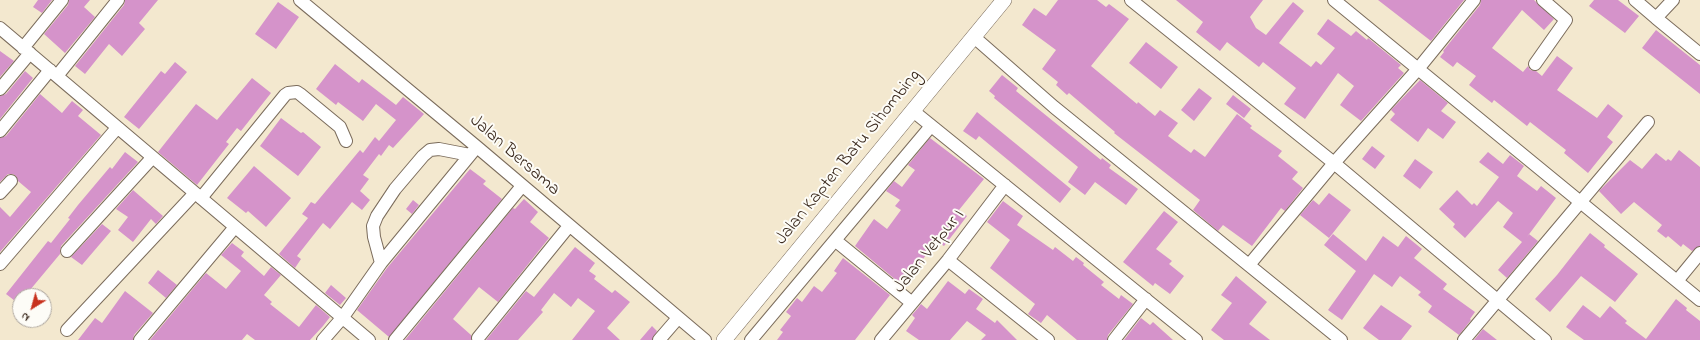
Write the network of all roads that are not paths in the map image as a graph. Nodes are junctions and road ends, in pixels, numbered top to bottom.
1 (62, 0) edge
2 (118, 0) edge
3 (300, 0) edge
4 (1004, 0) edge
5 (1131, 0) edge
6 (1334, 0) edge
7 (1474, 0) edge
8 (1543, 0) edge
9 (1635, 0) edge
10 (1672, 0) edge
11 (1656, 18) junction
12 (0, 28) edge
13 (974, 37) junction
14 (26, 50) junction
15 (1700, 54) edge
16 (1534, 64) dead end
17 (1418, 69) junction
18 (53, 73) junction
19 (0, 89) edge
20 (913, 111) junction
21 (1648, 122) dead end
22 (930, 126) junction
23 (117, 128) junction
24 (0, 131) edge
25 (346, 141) dead end
26 (474, 151) junction
27 (152, 158) junction
28 (1334, 163) junction
29 (11, 180) dead end
30 (1005, 185) junction
31 (522, 186) junction
32 (0, 192) edge
33 (198, 196) junction
34 (1581, 202) junction
35 (569, 226) junction
36 (235, 227) junction
37 (836, 241) junction
38 (68, 252) dead end
39 (1700, 253) edge
40 (948, 260) junction
41 (381, 263) junction
42 (0, 264) edge
43 (1249, 265) junction
44 (1677, 281) junction
45 (1146, 299) junction
46 (1496, 300) junction
47 (1700, 300) edge
48 (912, 303) junction
49 (343, 317) junction
50 (678, 318) junction
51 (67, 330) dead end
52 (478, 338) dead end
53 (887, 338) edge
54 (140, 340) edge
55 (323, 340) edge
56 (369, 340) edge
57 (395, 340) edge
58 (659, 340) edge
59 (705, 340) edge
60 (724, 340) edge
61 (751, 340) edge
62 (1048, 340) edge
63 (1114, 340) edge
64 (1196, 340) edge
65 (1341, 340) edge
66 (1464, 340) edge
67 (1545, 340) edge

1 - 14 street
2 - 18 street
3 - 26 street, Jalan Bersama
4 - 13 street, Jalan Kapten Batu Sihombing
5 - 28 street
6 - 17 street
7 - 17 street
8 - 16 street
9 - 11 street
10 - 11 street
11 - 15 street
12 - 14 street
13 - 20 street, Jalan Kapten Batu Sihombing
13 - 43 street
14 - 18 street
14 - 19 street
17 - 28 street
17 - 34 street
18 - 23 street
18 - 24 street
20 - 22 street
20 - 60 street, Jalan Kapten Batu Sihombing
21 - 34 street
22 - 30 street
22 - 37 street
23 - 27 street
23 - 42 street
25 - 33 street
26 - 31 street, Jalan Bersama
26 - 41 street
26 - 41 street
27 - 33 street
27 - 38 street
28 - 43 street
28 - 46 street
29 - 32 street
30 - 40 street, Jalan Vetpur I
30 - 45 street
31 - 35 street, Jalan Bersama
31 - 57 street
33 - 36 street
33 - 51 street
34 - 44 street
34 - 46 street
35 - 50 street, Jalan Bersama
35 - 52 street
36 - 49 street
36 - 54 street
37 - 48 street
37 - 61 street
39 - 44 street
40 - 48 street, Jalan Vetpur I
40 - 62 street
41 - 49 street
43 - 65 street
44 - 47 street
45 - 63 street
45 - 64 street
46 - 66 street
46 - 67 street
48 - 53 street, Jalan Vetpur I
49 - 55 street
49 - 56 street
50 - 58 street
50 - 59 street, Jalan Bersama

